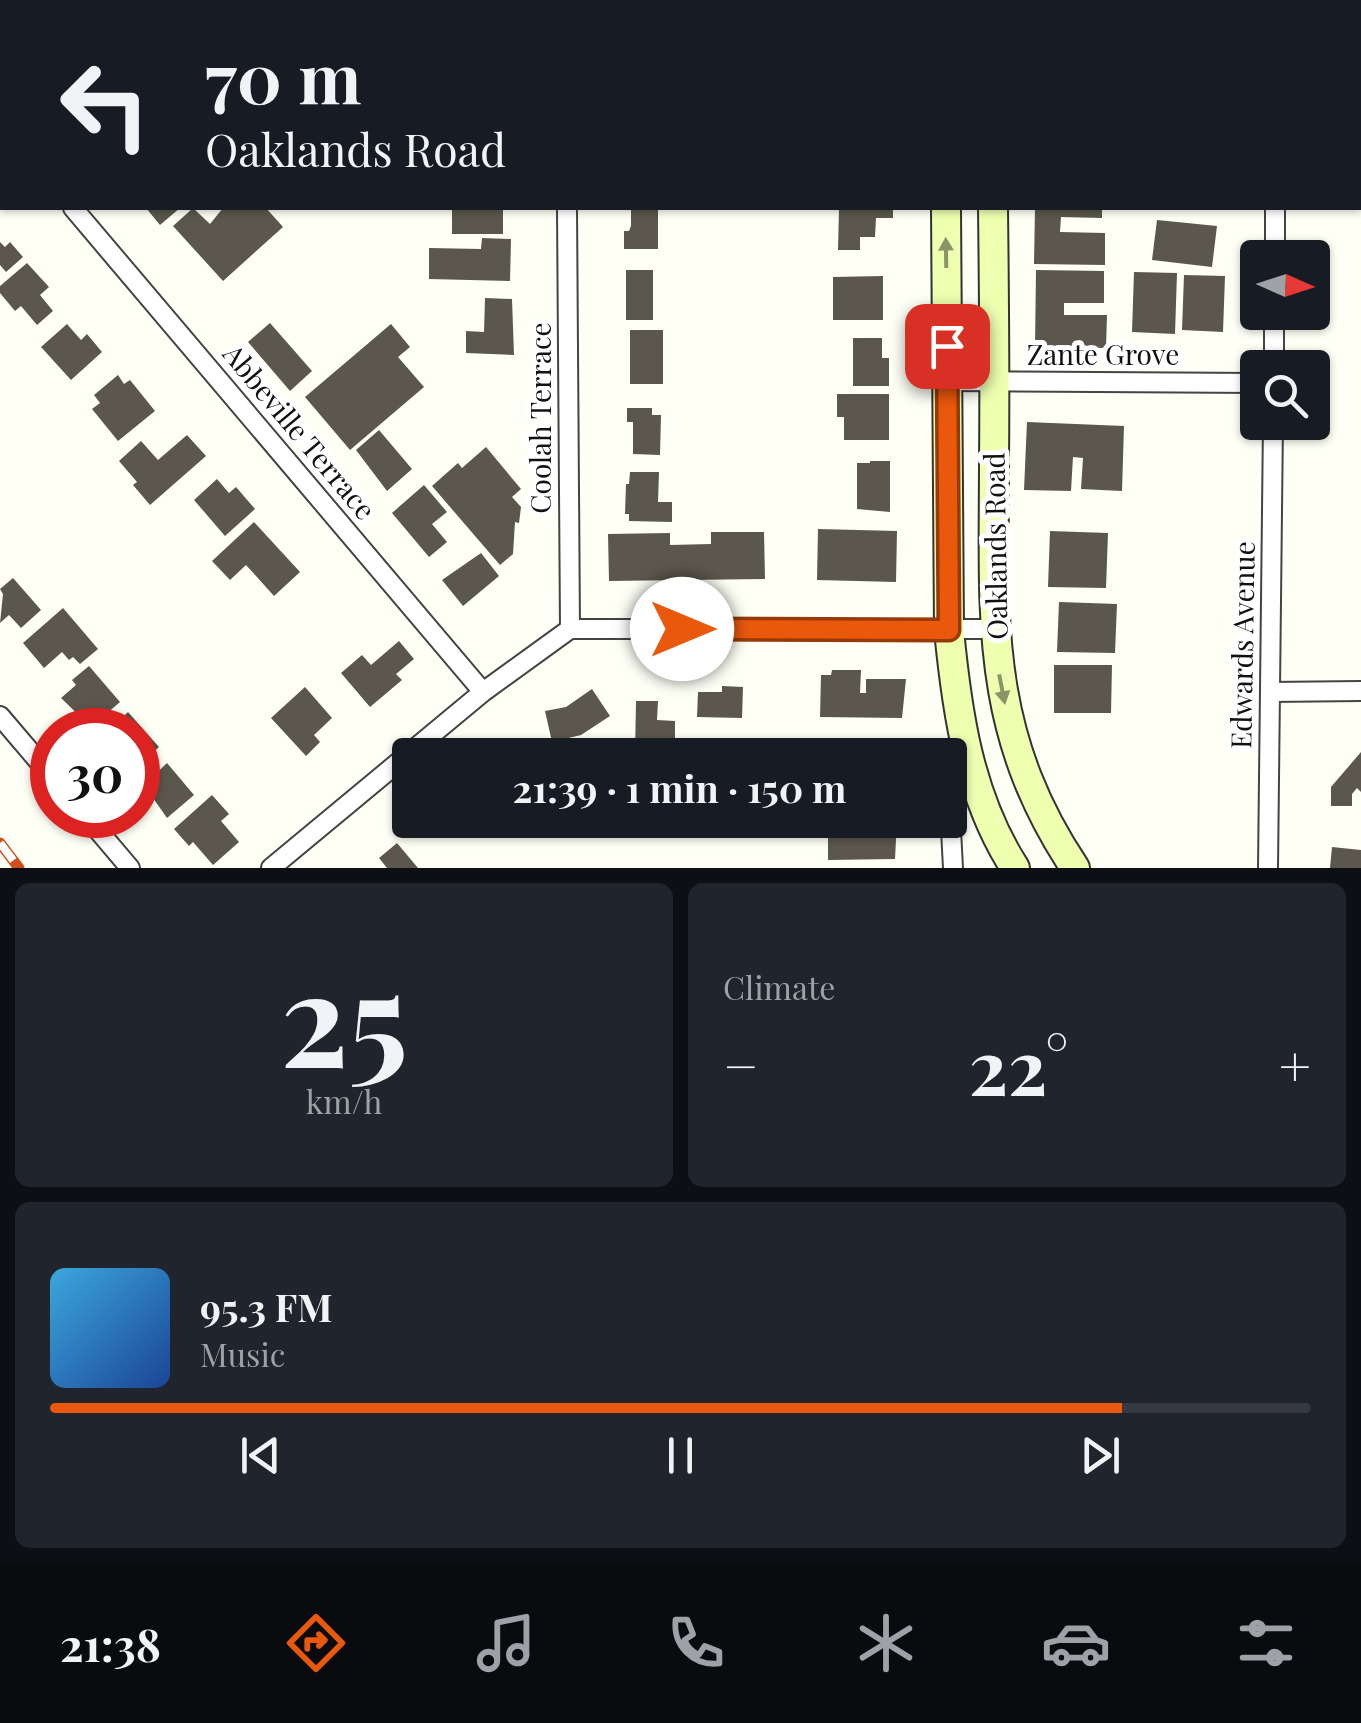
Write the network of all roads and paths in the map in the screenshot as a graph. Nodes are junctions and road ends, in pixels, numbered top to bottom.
1 (76, 210) edge
2 (566, 210) edge
3 (946, 210) edge
4 (994, 210) edge
5 (1275, 210) edge
6 (1274, 240) edge
7 (948, 381) junction
8 (995, 382) junction
9 (1240, 383) edge
10 (1273, 440) edge
11 (570, 628) junction
12 (949, 630) junction
13 (994, 630) junction
14 (1361, 691) edge
15 (483, 692) junction
16 (1270, 692) junction
17 (0, 716) edge
18 (30, 751) edge
19 (105, 838) edge
20 (951, 838) edge
21 (130, 868) edge
22 (271, 868) edge
23 (953, 868) edge
24 (1014, 868) edge
25 (1076, 868) edge
26 (1268, 868) edge

1 - 15 street, Abbeville Terrace
2 - 11 street, Coolah Terrace
7 -> 3 main road, Oaklands Road
4 - 8 main road, Oaklands Road
5 - 6 street
7 - 8 street, Zante Grove
7 - 12 main road, Oaklands Road
8 - 9 street, Zante Grove
8 - 13 main road, Oaklands Road
10 - 16 street, Edwards Avenue
11 - 12 street
11 - 15 street
12 - 13 street
12 - 24 main road, Oaklands Road
13 -> 25 main road, Oaklands Road
14 - 16 street
15 - 22 street
16 - 26 street, Edwards Avenue
17 - 18 street
19 - 21 street
20 - 23 street

